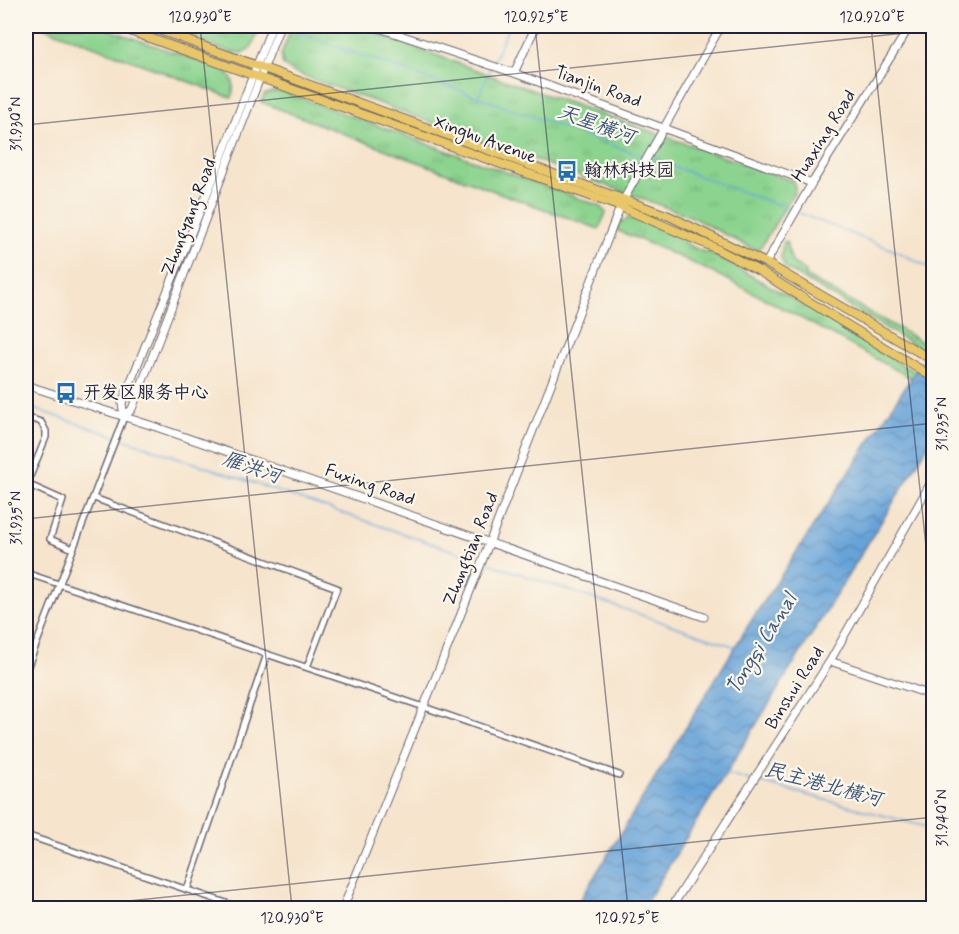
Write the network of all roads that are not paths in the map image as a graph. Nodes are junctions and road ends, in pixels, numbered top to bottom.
1 (116, 26) edge
2 (148, 26) edge
3 (272, 26) edge
4 (280, 26) edge
5 (372, 26) edge
6 (536, 26) edge
7 (721, 26) edge
8 (910, 26) edge
9 (272, 36) junction
10 (260, 66) junction
11 (514, 73) junction
12 (256, 76) junction
13 (665, 127) junction
14 (812, 183) junction
15 (623, 203) junction
16 (766, 263) junction
17 (933, 361) edge
18 (933, 378) edge
19 (26, 385) edge
20 (26, 417) edge
21 (124, 417) junction
22 (933, 477) edge
23 (94, 498) junction
24 (490, 543) junction
25 (73, 549) junction
26 (26, 573) edge
27 (59, 584) junction
28 (704, 617) dead end
29 (267, 654) junction
30 (830, 661) junction
31 (307, 667) junction
32 (26, 671) edge
33 (933, 696) edge
34 (424, 707) junction
35 (619, 775) dead end
36 (26, 835) edge
37 (187, 890) junction
38 (241, 909) edge
39 (343, 909) edge
40 (671, 909) edge

1 - 12 main road, Xinghu Avenue
2 - 10 main road, Xinghu Avenue
3 - 9 street, Zhongyang Road
4 - 9 street, Zhongyang Road
5 - 11 street, Tianjin Road
6 - 11 street
7 - 13 street, Zhongtian Road
8 - 14 street, Huaxing Road
9 - 10 street, Zhongyang Road
10 - 12 street, Zhongyang Road
10 - 15 main road, Xinghu Avenue
11 - 13 street, Tianjin Road
12 - 15 main road, Xinghu Avenue
12 - 21 street, Zhongyang Road
12 - 21 street
13 - 14 street, Tianjin Road
13 - 15 street, Zhongtian Road
14 - 16 street, Huaxing Road
15 - 16 main road, Xinghu Avenue
15 - 18 main road, Xinghu Avenue
15 - 24 street, Zhongtian Road
16 - 17 main road, Xinghu Avenue
19 - 21 street, Fuxing Road
20 - 25 street
21 - 23 street
21 - 24 street, Fuxing Road
22 - 30 street, Binshui Road
23 - 25 street
23 - 31 street
24 - 28 street, Fuxing Road
24 - 34 street, Zhongtian Road
25 - 27 street
26 - 27 street
27 - 29 street
27 - 32 street
29 - 31 street
29 - 37 street
30 - 33 street
30 - 40 street, Binshui Road
31 - 34 street
34 - 35 street
34 - 39 street, Zhongtian Road
36 - 37 street
37 - 38 street

